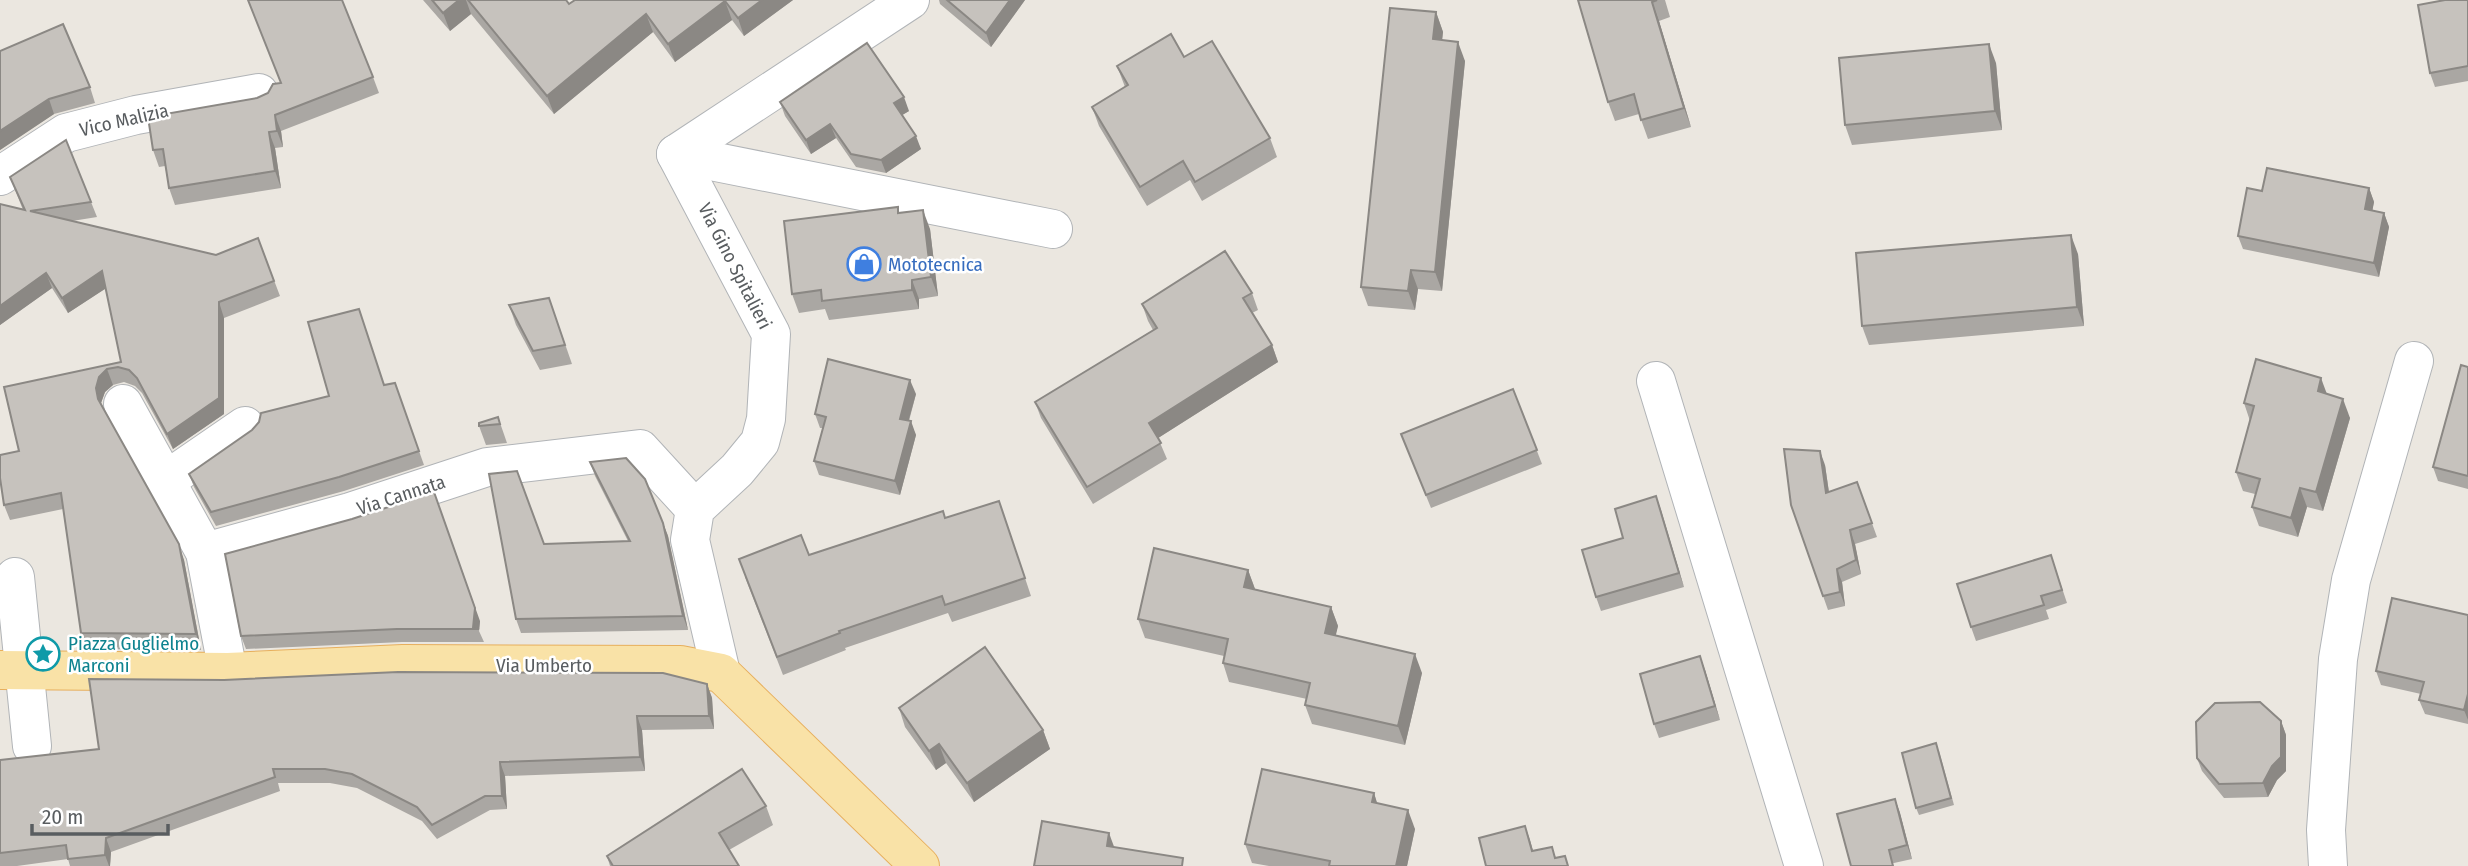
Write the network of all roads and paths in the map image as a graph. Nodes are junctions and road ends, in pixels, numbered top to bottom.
1 (910, 0) edge
2 (259, 93) dead end
3 (677, 154) junction
4 (0, 176) edge
5 (1053, 229) dead end
6 (2414, 361) dead end
7 (1656, 382) dead end
8 (123, 404) dead end
9 (245, 426) dead end
10 (165, 481) junction
11 (695, 509) junction
12 (205, 552) junction
13 (15, 577) dead end
14 (12, 670) edge
15 (228, 672) junction
16 (721, 673) junction
17 (32, 746) dead end
18 (920, 866) edge
19 (1804, 866) edge
20 (2328, 866) edge

1 - 3 street
2 - 4 street, Vico Malizia
3 - 5 street
3 - 11 street, Via Gino Spitalieri
6 - 20 street
7 - 19 street
8 - 10 street
9 - 10 street
10 - 12 street
11 - 12 street, Via Cannata
11 - 16 street
12 - 15 street
13 - 14 street
14 - 15 main road, Via Umberto
14 - 17 street
15 - 16 main road, Via Umberto
16 - 18 main road

